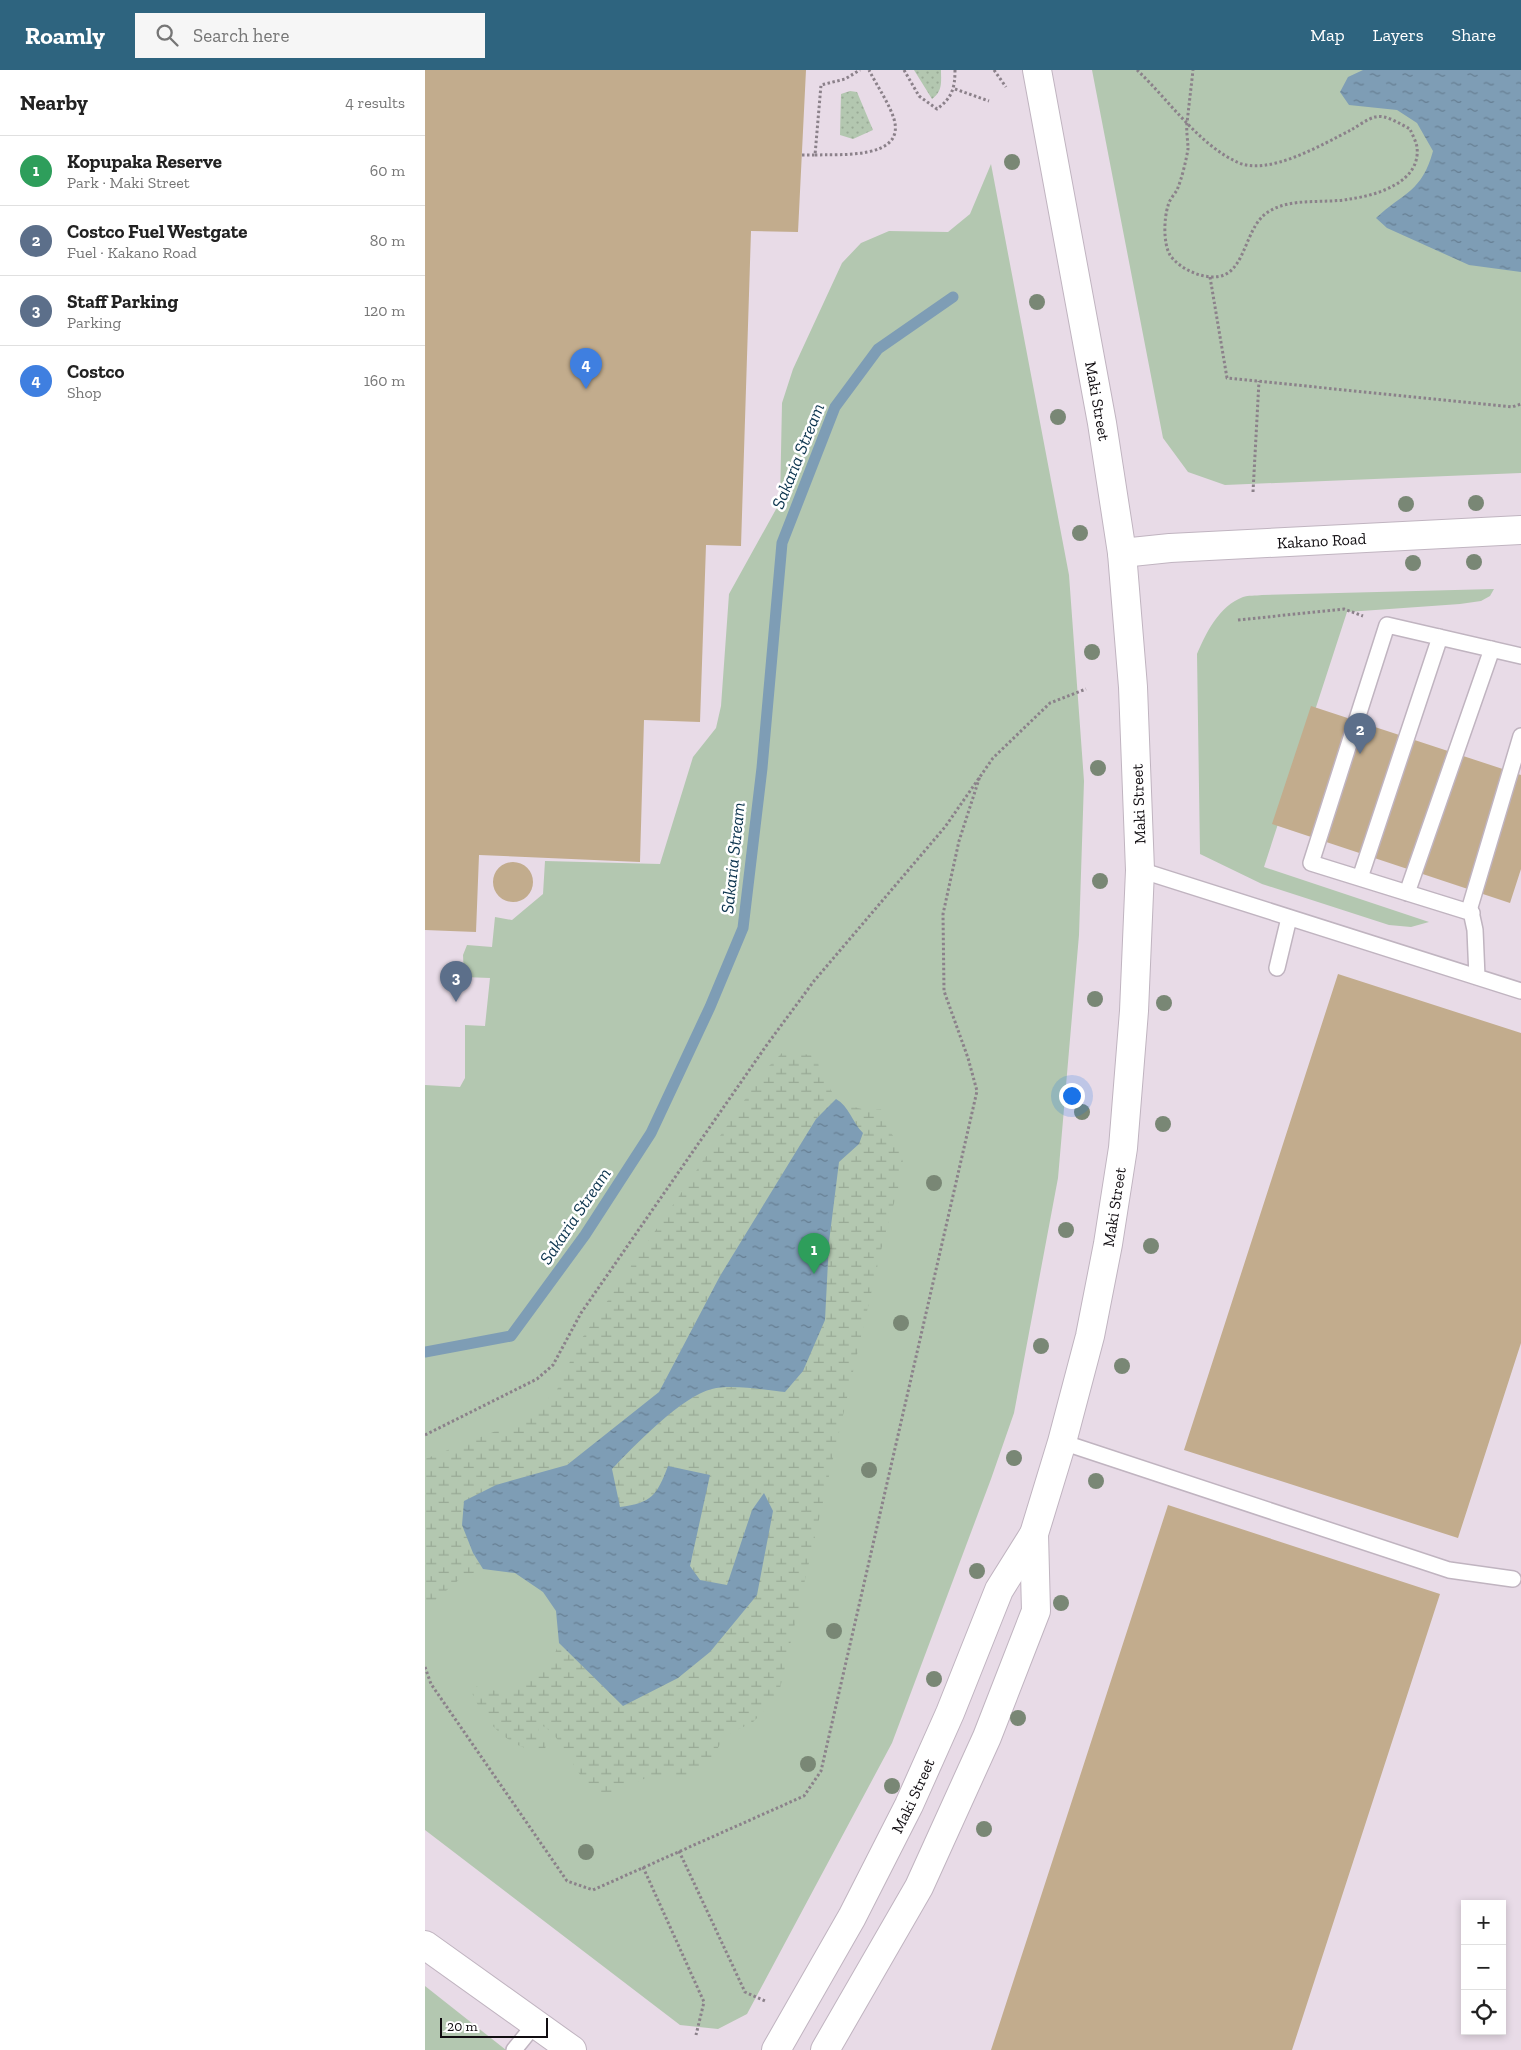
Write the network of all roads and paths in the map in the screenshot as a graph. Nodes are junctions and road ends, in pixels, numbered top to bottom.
1 (860, 70) edge
2 (869, 70) edge
3 (904, 70) edge
4 (955, 70) edge
5 (994, 70) edge
6 (1037, 70) edge
7 (1137, 70) edge
8 (1193, 70) edge
9 (1007, 88) dead end
10 (955, 89) junction
11 (989, 101) dead end
12 (1187, 125) junction
13 (802, 155) dead end
14 (815, 155) junction
15 (1210, 277) junction
16 (1259, 381) junction
17 (1521, 404) edge
18 (1253, 492) dead end
19 (1521, 533) edge
20 (1122, 553) junction
21 (1238, 620) dead end
22 (1387, 625) junction
23 (1440, 637) junction
24 (1492, 649) junction
25 (1521, 656) edge
26 (1086, 689) dead end
27 (1521, 736) edge
28 (980, 776) junction
29 (1141, 870) junction
30 (1360, 878) junction
31 (1407, 893) junction
32 (1471, 913) junction
33 (1289, 918) junction
34 (1277, 968) dead end
35 (1477, 977) junction
36 (1521, 991) edge
37 (425, 1435) edge
38 (1062, 1442) junction
39 (1034, 1534) junction
40 (1513, 1578) dead end
41 (425, 1667) edge
42 (679, 1851) junction
43 (643, 1867) junction
44 (425, 1945) edge
45 (765, 2002) dead end
46 (535, 2024) junction
47 (696, 2035) dead end
48 (514, 2050) edge
49 (572, 2050) edge
50 (776, 2050) edge
51 (825, 2050) edge

1 - 14 path
2 - 14 path
3 - 10 path
4 - 10 path
5 - 9 path
6 - 20 street, Maki Street
7 - 12 path
8 - 12 path
10 - 11 path
12 - 15 path
12 - 15 path
13 - 14 path
15 - 16 path
16 - 17 path
16 - 18 path
19 - 20 street, Kakano Road
20 - 29 street, Maki Street
21 - 22 path
22 - 23 lane
22 - 30 lane
23 - 24 lane
23 - 30 lane
24 - 25 lane
24 - 31 lane
26 - 28 path
27 - 32 lane
28 - 37 path
28 - 42 path
29 - 33 lane
29 - 38 street, Maki Street
30 - 31 lane
31 - 32 lane
32 - 35 lane
33 - 34 lane
33 - 35 lane
35 - 36 lane
38 - 39 street, Maki Street
38 - 40 lane
39 - 50 street, Maki Street
39 - 51 street, Maki Street
41 - 43 path
42 - 43 path
42 - 45 path
43 - 47 path
44 - 46 street
46 - 48 lane
46 - 49 street

